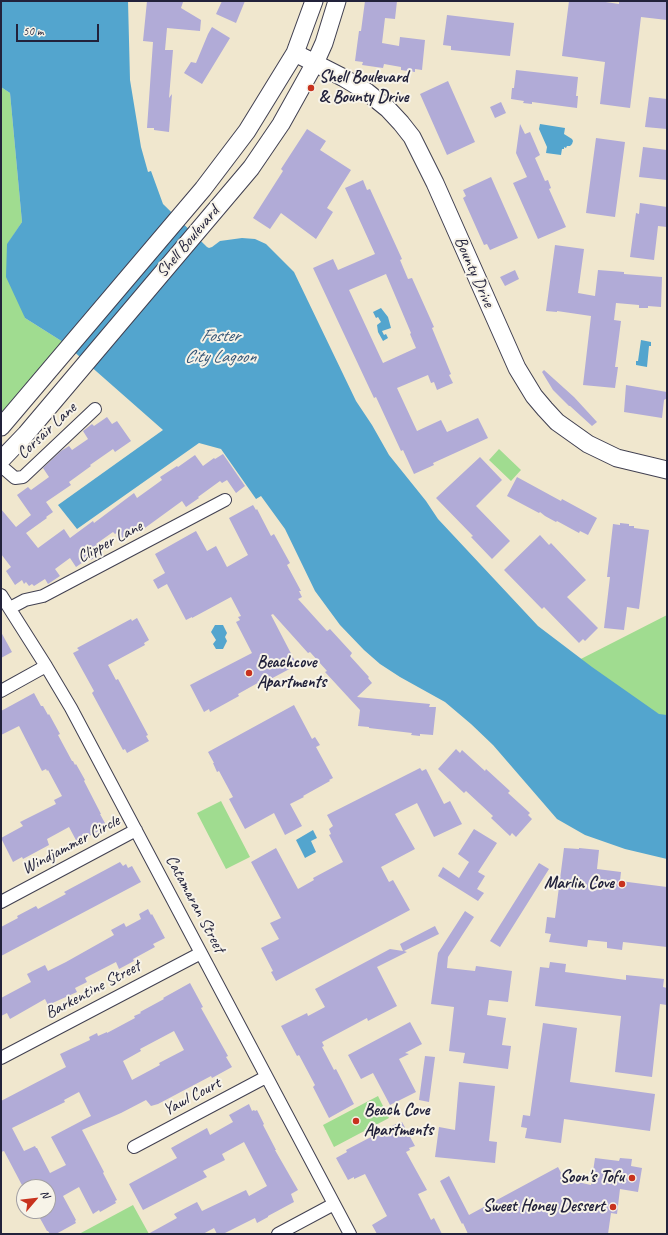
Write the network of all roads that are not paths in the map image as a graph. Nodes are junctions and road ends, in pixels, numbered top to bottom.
1 (314, 1) edge
2 (337, 1) edge
3 (295, 53) junction
4 (316, 63) junction
5 (95, 409) dead end
6 (1, 427) edge
7 (1, 460) edge
8 (1, 466) edge
9 (667, 470) edge
10 (225, 500) dead end
11 (1, 595) edge
12 (10, 608) junction
13 (46, 666) junction
14 (1, 691) edge
15 (136, 830) junction
16 (1, 902) edge
17 (201, 953) junction
18 (1, 1058) edge
19 (266, 1077) junction
20 (134, 1147) dead end
21 (334, 1204) junction
22 (278, 1234) edge
23 (350, 1234) edge

1 - 3 main road, Shell Boulevard
2 - 4 main road, Shell Boulevard
3 - 4 main road, Bounty Drive
3 - 6 main road, Shell Boulevard
4 - 7 main road, Shell Boulevard
4 - 9 main road, Bounty Drive
5 - 8 street, Corsair Lane
10 - 12 street, Clipper Lane
11 - 12 street, Catamaran Street
12 - 13 street, Catamaran Street
13 - 14 street
13 - 15 street, Catamaran Street
15 - 16 street, Windjammer Circle
15 - 17 street, Catamaran Street
17 - 18 street, Barkentine Street
17 - 19 street, Catamaran Street
19 - 20 street, Yawl Court
19 - 21 street, Catamaran Street
21 - 22 street
21 - 23 street, Catamaran Street

